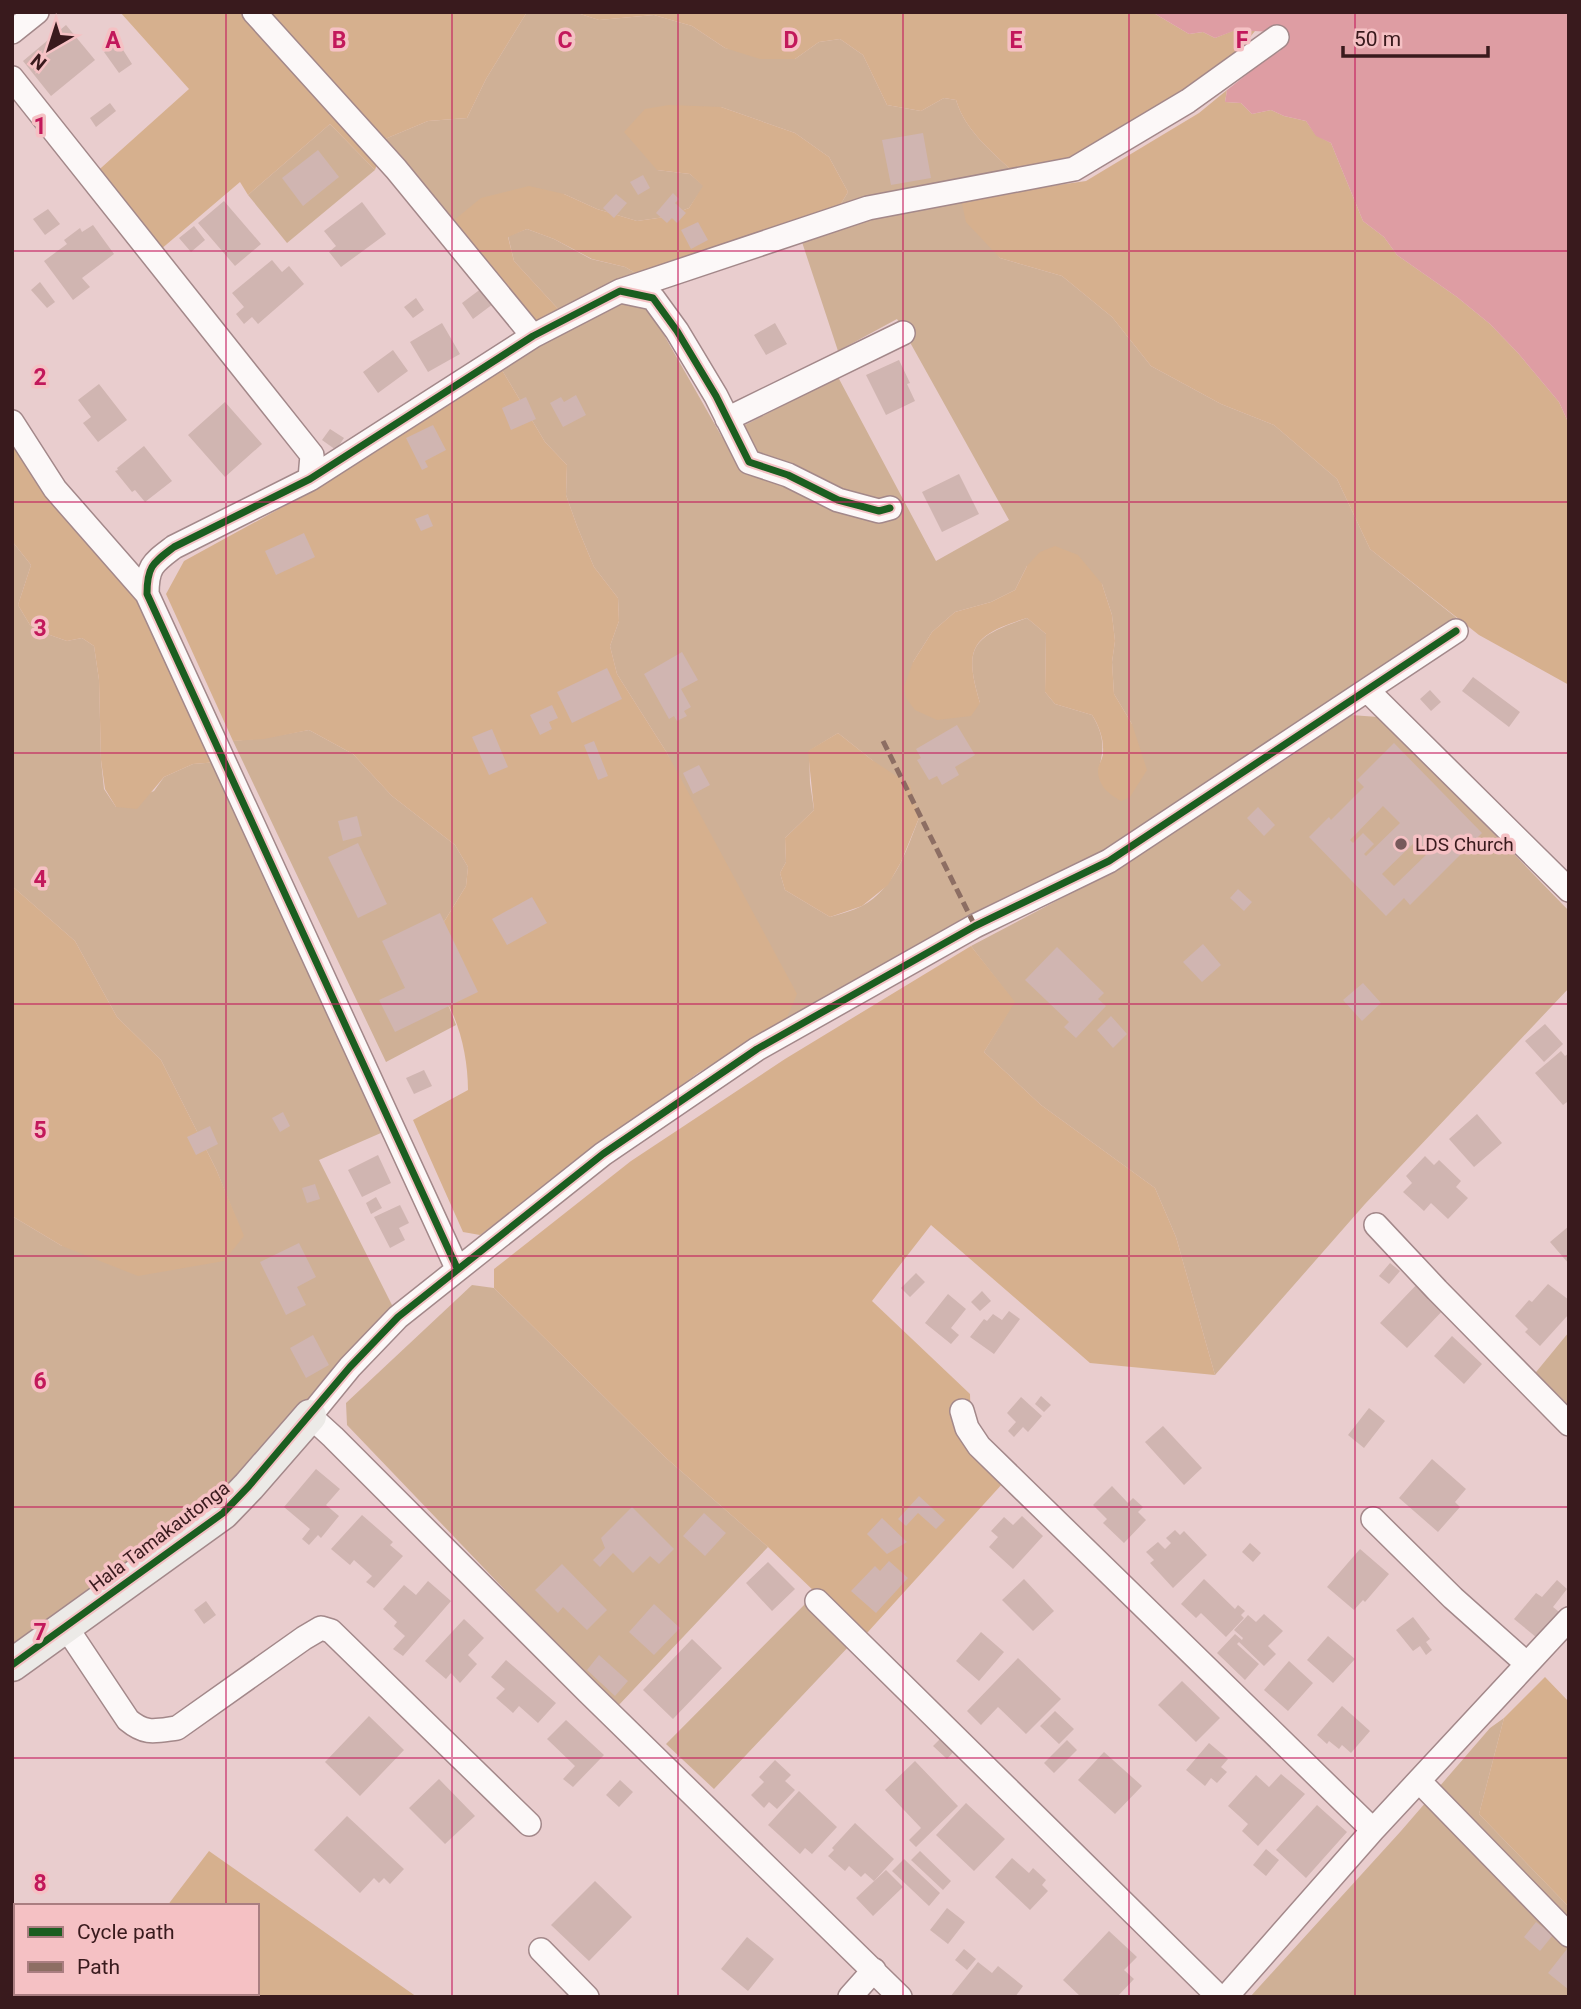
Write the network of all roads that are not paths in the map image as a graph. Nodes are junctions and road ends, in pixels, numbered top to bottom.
1 (37, 12) edge
2 (254, 12) edge
3 (12, 32) edge
4 (1277, 37) dead end
5 (12, 78) edge
6 (620, 291) junction
7 (903, 333) dead end
8 (533, 336) junction
9 (727, 419) junction
10 (12, 422) edge
11 (310, 478) junction
12 (890, 508) dead end
13 (147, 594) junction
14 (1456, 631) dead end
15 (1367, 690) junction
16 (1569, 890) edge
17 (1376, 1225) dead end
18 (457, 1268) junction
19 (962, 1411) dead end
20 (310, 1416) junction
21 (1569, 1424) edge
22 (1373, 1519) dead end
23 (817, 1601) dead end
24 (1569, 1619) edge
25 (65, 1627) junction
26 (1527, 1664) junction
27 (12, 1665) edge
28 (1419, 1781) junction
29 (528, 1824) dead end
30 (1373, 1830) junction
31 (1569, 1935) edge
32 (541, 1950) dead end
33 (874, 1970) junction
34 (587, 1997) edge
35 (850, 1997) edge
36 (900, 1997) edge
37 (1219, 1997) edge
38 (1226, 1997) edge

1 - 3 street
2 - 8 street
4 - 6 street
5 - 11 street
6 - 8 street
6 - 9 street
7 - 9 street
8 - 11 street
9 - 12 street
10 - 13 street
11 - 13 street
13 - 18 street
14 - 15 street
15 - 16 street
15 - 18 street
17 - 21 street
18 - 20 street
19 - 30 street
20 - 25 street, Hala Tamakautonga
20 - 33 street
22 - 26 street
23 - 37 street
24 - 26 street
25 - 27 street, Hala Tamakautonga
25 - 29 street
26 - 28 street
28 - 30 street
28 - 31 street
30 - 38 street
32 - 34 street
33 - 35 street
33 - 36 street

